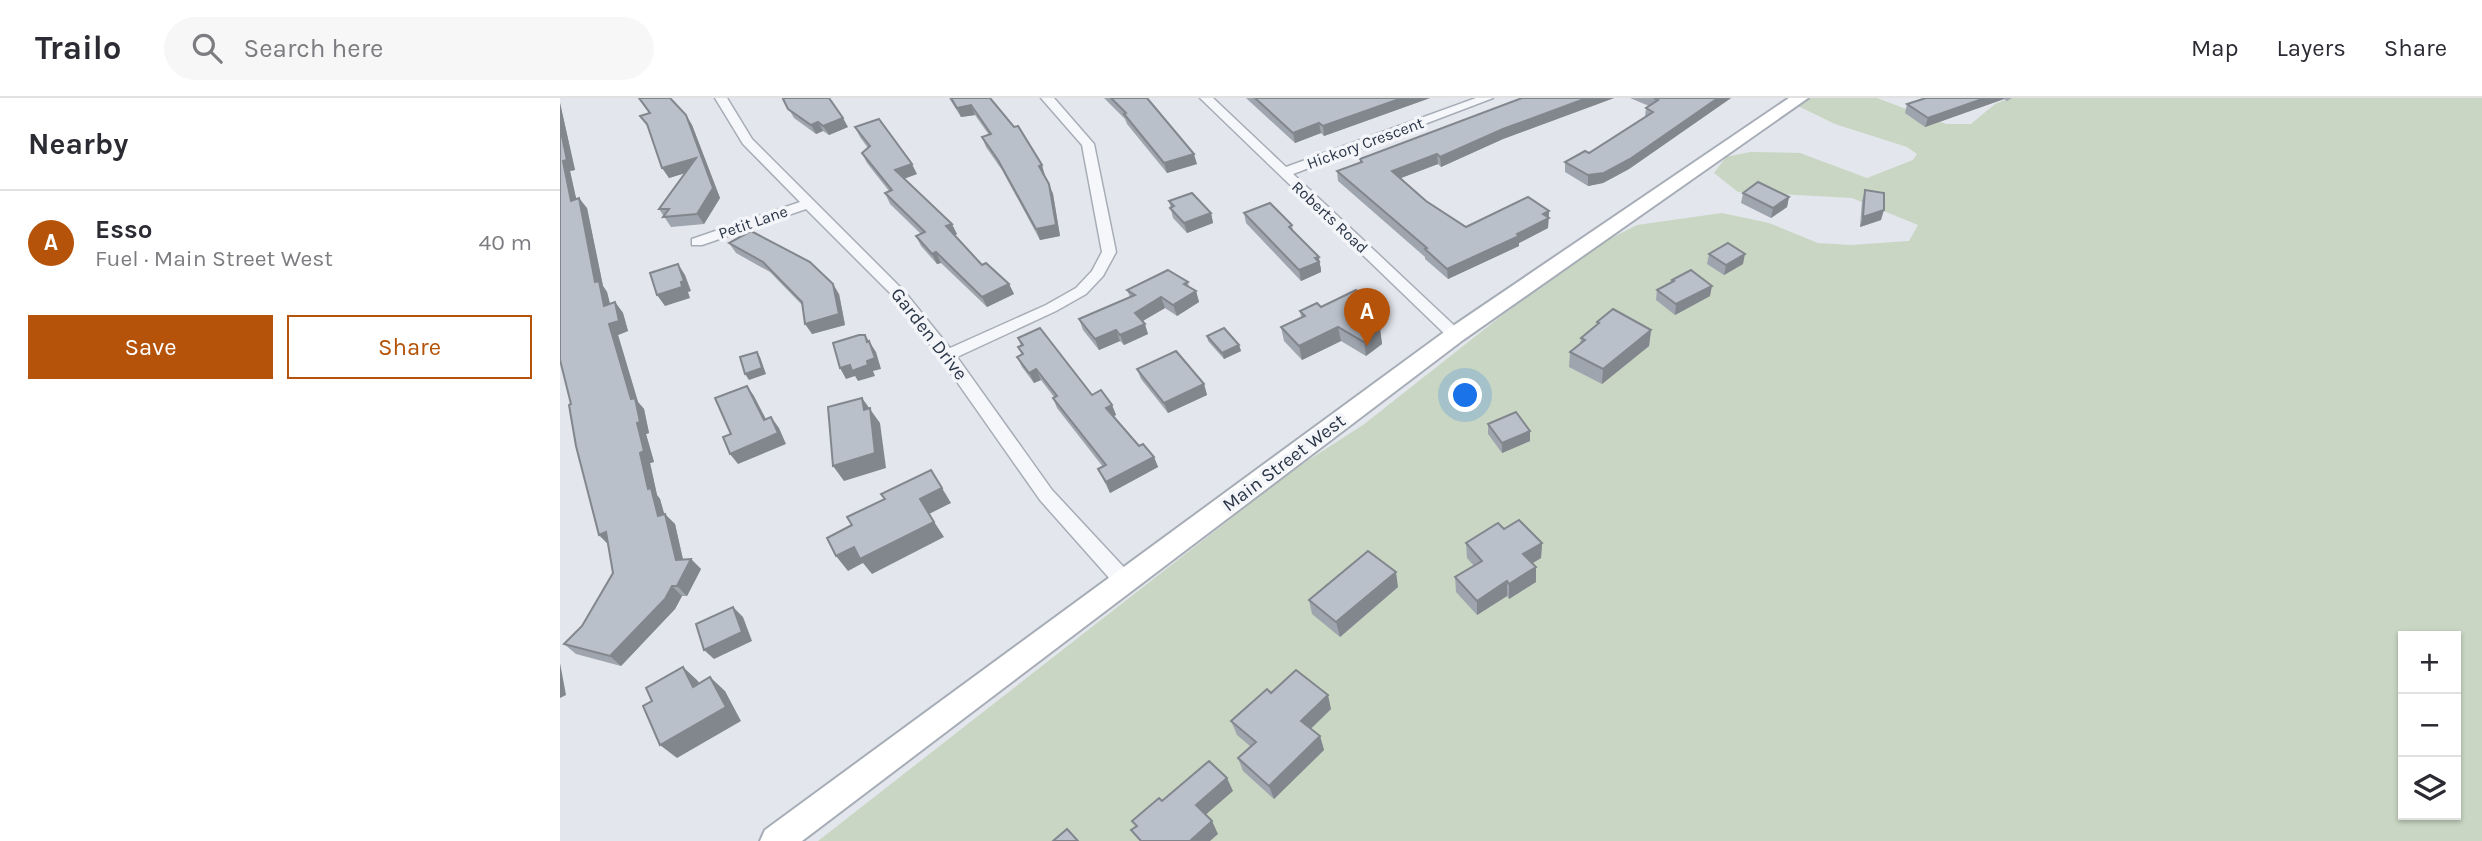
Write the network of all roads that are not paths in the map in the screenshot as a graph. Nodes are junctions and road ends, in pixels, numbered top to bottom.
1 (721, 98) edge
2 (1047, 98) edge
3 (1206, 98) edge
4 (1487, 98) edge
5 (1800, 98) edge
6 (1283, 173) junction
7 (809, 202) junction
8 (697, 242) dead end
9 (1455, 335) junction
10 (947, 355) junction
11 (1125, 582) junction
12 (776, 841) edge

1 - 7 street, Garden Drive
2 - 10 street
3 - 6 street, Roberts Road
4 - 6 street, Hickory Crescent
5 - 9 main road, Main Street West
6 - 9 street, Roberts Road
7 - 8 street, Petit Lane
7 - 10 street, Garden Drive
9 - 11 main road, Main Street West
10 - 11 street, Garden Drive
11 - 12 main road, Main Street West

